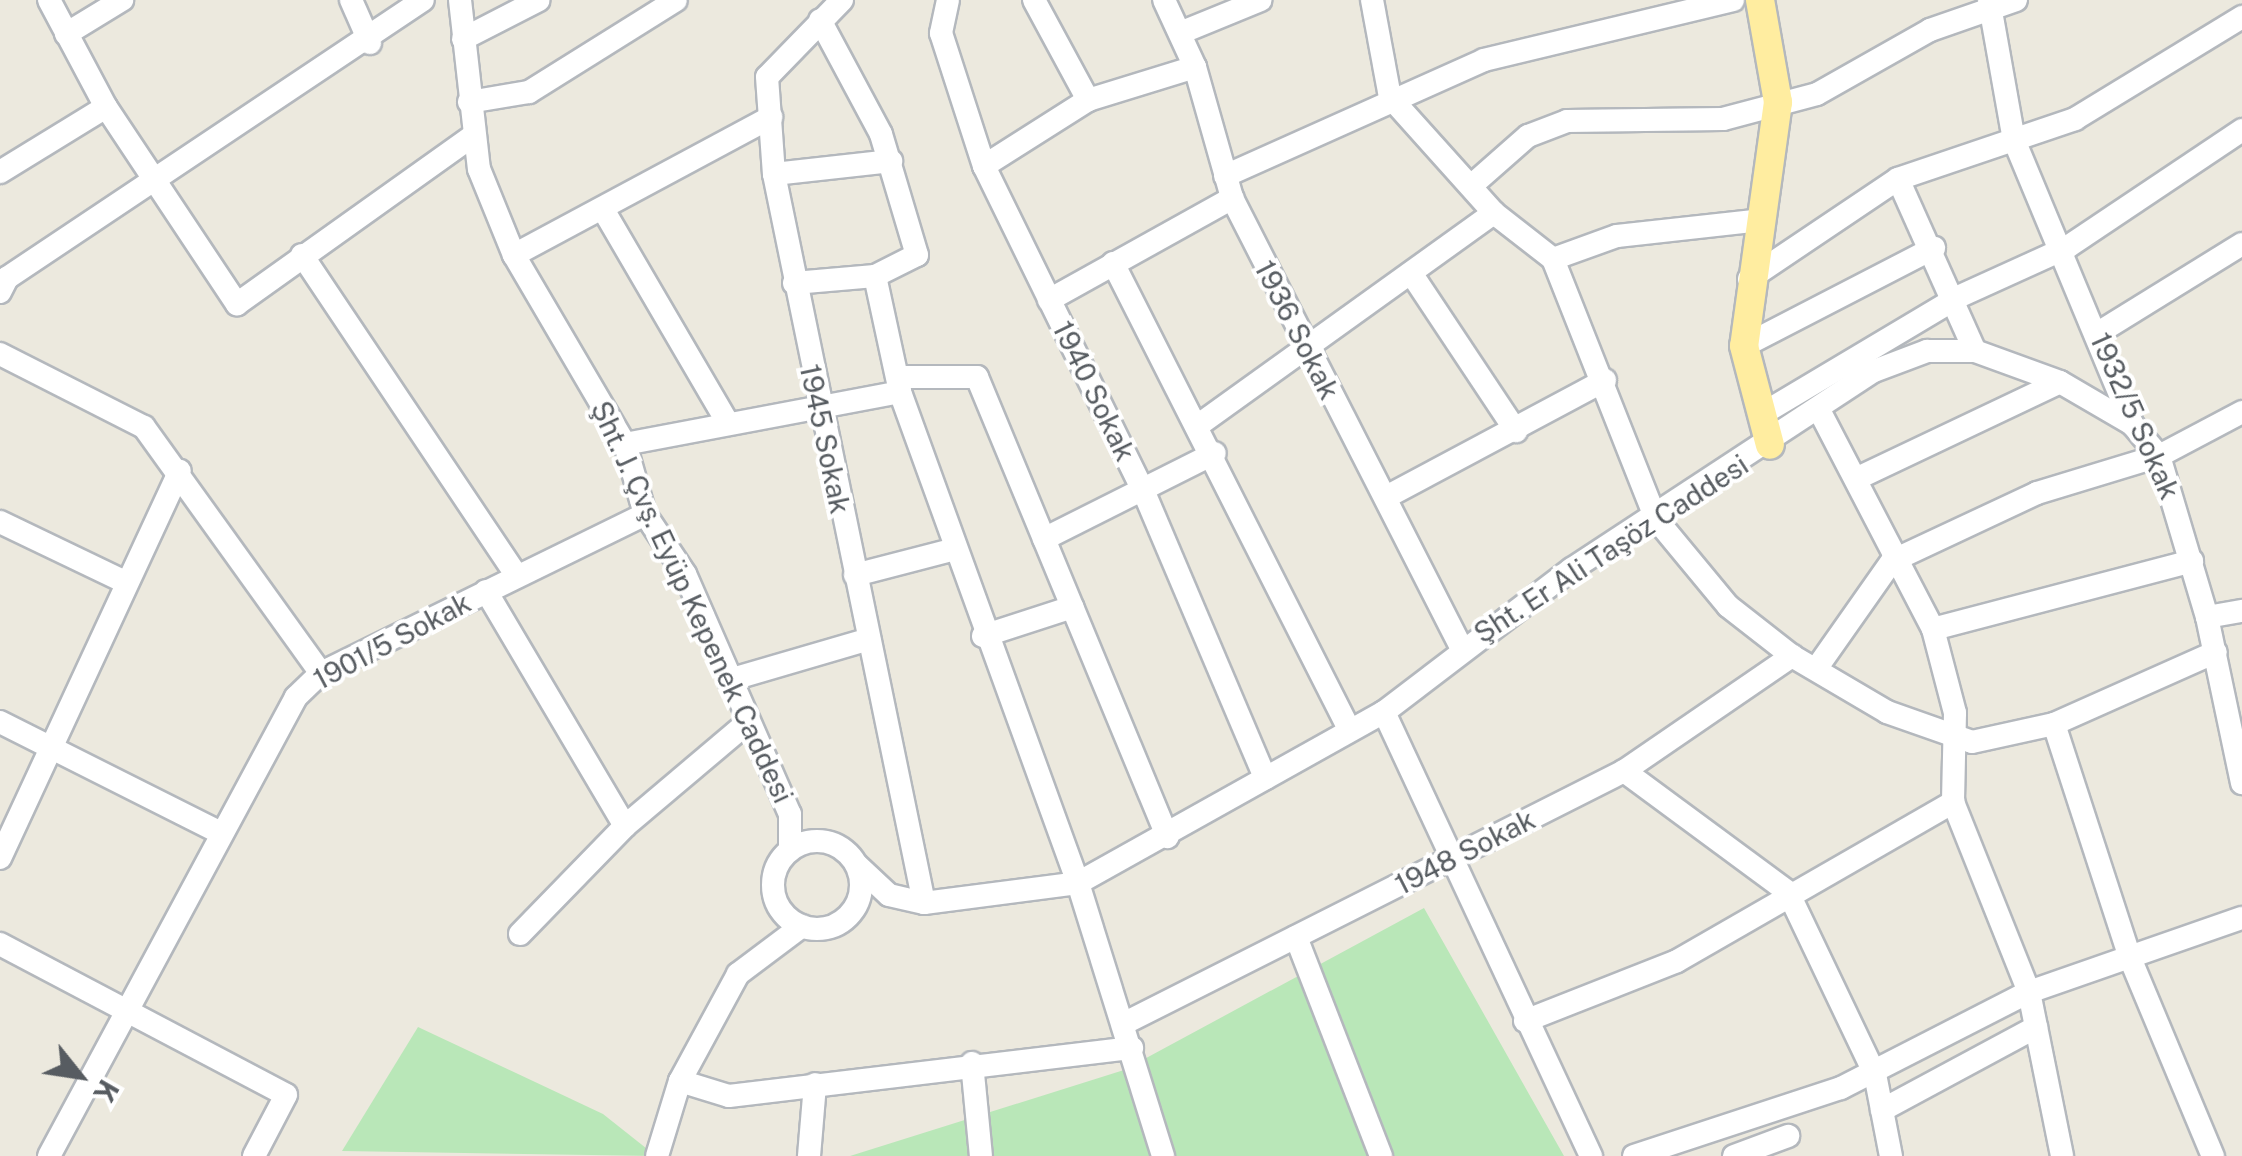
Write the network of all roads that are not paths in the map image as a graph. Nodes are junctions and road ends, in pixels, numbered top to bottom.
1 (49, 0) edge
2 (122, 0) edge
3 (351, 0) edge
4 (423, 0) edge
5 (460, 0) edge
6 (540, 0) edge
7 (676, 0) edge
8 (842, 0) edge
9 (948, 0) edge
10 (1034, 0) edge
11 (1164, 0) edge
12 (1262, 0) edge
13 (1372, 0) edge
14 (1733, 0) edge
15 (1760, 0) edge
16 (2016, 0) edge
17 (1989, 6) edge
18 (1662, 7) edge
19 (2242, 17) edge
20 (820, 20) junction
21 (1180, 33) junction
22 (66, 34) junction
23 (463, 39) junction
24 (370, 43) junction
25 (1195, 68) junction
26 (1390, 97) junction
27 (1088, 100) junction
28 (469, 102) junction
29 (1778, 102) junction
30 (106, 107) junction
31 (771, 118) junction
32 (2242, 130) edge
33 (471, 137) junction
34 (2014, 140) junction
35 (892, 161) junction
36 (984, 166) junction
37 (0, 172) edge
38 (774, 174) junction
39 (152, 179) junction
40 (1898, 179) junction
41 (1471, 186) junction
42 (1229, 187) junction
43 (604, 211) junction
44 (1494, 213) junction
45 (1763, 220) junction
46 (2242, 244) edge
47 (1934, 248) junction
48 (2066, 248) junction
49 (302, 255) junction
50 (514, 255) junction
51 (1553, 259) junction
52 (1113, 263) junction
53 (1410, 273) junction
54 (875, 276) junction
55 (1748, 280) junction
56 (2, 281) edge
57 (794, 283) junction
58 (1958, 297) junction
59 (1049, 300) junction
60 (2098, 332) junction
61 (1744, 346) junction
62 (1303, 350) junction
63 (1975, 351) junction
64 (0, 354) edge
65 (1605, 380) junction
66 (2060, 382) junction
67 (900, 384) junction
68 (815, 405) junction
69 (1818, 408) junction
70 (2242, 412) edge
71 (1762, 414) junction
72 (726, 420) junction
73 (1200, 424) junction
74 (2132, 424) junction
75 (1516, 432) junction
76 (625, 444) junction
77 (1770, 445) junction
78 (1214, 453) junction
79 (2159, 456) junction
80 (180, 471) junction
81 (1860, 477) junction
82 (1143, 490) junction
83 (1388, 496) junction
84 (646, 514) junction
85 (1656, 518) junction
86 (0, 522) edge
87 (1044, 539) junction
88 (952, 550) junction
89 (1892, 561) junction
90 (2192, 561) junction
91 (855, 575) junction
92 (516, 576) junction
93 (125, 582) junction
94 (486, 591) junction
95 (1072, 607) junction
96 (2242, 611) edge
97 (2207, 617) junction
98 (1933, 629) junction
99 (983, 636) junction
100 (869, 639) junction
101 (1461, 648) junction
102 (2216, 652) junction
103 (1792, 656) junction
104 (1816, 668) junction
105 (321, 673) junction
106 (730, 680) junction
107 (1384, 712) junction
108 (0, 722) edge
109 (748, 722) junction
110 (2054, 724) junction
111 (1349, 728) junction
112 (1952, 739) junction
113 (53, 749) junction
114 (1624, 771) junction
115 (1265, 778) junction
116 (2242, 784) edge
117 (1952, 802) junction
118 (790, 814) junction
119 (625, 826) junction
120 (217, 830) junction
121 (1168, 837) junction
122 (829, 842) junction
123 (790, 850) junction
124 (0, 858) edge
125 (1450, 859) junction
126 (858, 865) junction
127 (1078, 883) junction
128 (1788, 892) junction
129 (889, 895) junction
130 (924, 903) junction
131 (855, 908) junction
132 (782, 911) junction
133 (2242, 918) edge
134 (802, 926) junction
135 (520, 934) dead end
136 (1296, 938) junction
137 (0, 944) edge
138 (765, 947) junction
139 (2130, 958) junction
140 (2029, 992) junction
141 (126, 1004) junction
142 (1526, 1021) junction
143 (1124, 1023) junction
144 (2036, 1027) junction
145 (1132, 1048) junction
146 (972, 1063) junction
147 (1875, 1074) junction
148 (680, 1081) junction
149 (814, 1084) junction
150 (1777, 1108) junction
151 (1882, 1110) junction
152 (1790, 1146) edge
153 (48, 1156) edge
154 (254, 1156) edge
155 (657, 1156) edge
156 (809, 1156) edge
157 (981, 1156) edge
158 (1163, 1156) edge
159 (1381, 1156) edge
160 (1591, 1156) edge
161 (1634, 1156) edge
162 (1734, 1156) edge
163 (1892, 1156) edge
164 (2062, 1156) edge
165 (2213, 1156) edge

1 - 22 street
2 - 22 street
3 - 24 street
4 - 24 street
5 - 23 street, Şht. J. Çvş. Eyüp Kepenek Caddesi
6 - 23 street
7 - 28 street
8 - 20 street, 1945 Sokak
9 - 36 street, 1940 Sokak
10 - 27 street
11 - 21 street, 1936 Sokak
12 - 21 street
13 - 26 street
14 - 18 street
15 - 29 main road, Şht. Er Ali Taşöz Caddesi
16 - 17 street
17 - 29 street
17 - 34 street, 1932/5 Sokak
18 - 26 street
19 - 34 street
20 - 31 street, 1945 Sokak
20 - 35 street
21 - 25 street, 1936 Sokak
22 - 30 street
23 - 28 street, Şht. J. Çvş. Eyüp Kepenek Caddesi
24 - 39 street
25 - 27 street
25 - 42 street, 1936 Sokak
26 - 41 street
26 - 42 street
27 - 36 street
28 - 33 street, Şht. J. Çvş. Eyüp Kepenek Caddesi
29 - 41 street
29 - 45 main road, Şht. Er Ali Taşöz Caddesi
30 - 37 street
30 - 39 street
31 - 38 street, 1945 Sokak
31 - 43 street
32 - 48 street
33 - 49 street
33 - 50 street, Şht. J. Çvş. Eyüp Kepenek Caddesi
34 - 40 street
34 - 48 street, 1932/5 Sokak
35 - 38 street
35 - 54 street
36 - 59 street, 1940 Sokak
38 - 57 street, 1945 Sokak
39 - 49 street
39 - 56 street
40 - 47 street
40 - 55 street
41 - 44 street
42 - 52 street
42 - 62 street, 1936 Sokak
43 - 50 street
43 - 72 street
44 - 51 street
44 - 53 street
45 - 51 street
45 - 55 main road, Şht. Er Ali Taşöz Caddesi
46 - 60 street
47 - 58 street
47 - 61 street
48 - 58 street
48 - 60 street, 1932/5 Sokak
49 - 92 street
50 - 76 street, Şht. J. Çvş. Eyüp Kepenek Caddesi
51 - 65 street
52 - 59 street
52 - 73 street
53 - 62 street
53 - 75 street
54 - 57 street
54 - 67 street
55 - 61 main road, Şht. Er Ali Taşöz Caddesi
57 - 68 street, 1945 Sokak
58 - 63 street
58 - 71 street
59 - 82 street, 1940 Sokak
60 - 74 street, 1932/5 Sokak
61 - 71 main road, Şht. Er Ali Taşöz Caddesi
62 - 73 street
62 - 83 street, 1936 Sokak
63 - 66 street
63 - 69 street
64 - 80 street
65 - 75 street
65 - 85 street
66 - 74 street
66 - 81 street
67 - 68 street
67 - 87 street
67 - 88 street
68 - 72 street
68 - 91 street, 1945 Sokak
69 - 77 street
69 - 81 street
70 - 79 street
71 - 77 main road, Şht. Er Ali Taşöz Caddesi
72 - 76 street
73 - 78 street
74 - 79 street, 1932/5 Sokak
75 - 83 street
76 - 84 street, Şht. J. Çvş. Eyüp Kepenek Caddesi
77 - 85 street, Şht. Er Ali Taşöz Caddesi
78 - 82 street
78 - 111 street
79 - 89 street
79 - 90 street, 1932/5 Sokak
80 - 93 street
80 - 105 street
81 - 89 street
82 - 87 street
82 - 115 street, 1940 Sokak
83 - 101 street, 1936 Sokak
84 - 92 street, 1901/5 Sokak
84 - 106 street, Şht. J. Çvş. Eyüp Kepenek Caddesi
85 - 101 street, Şht. Er Ali Taşöz Caddesi
85 - 103 street
86 - 93 street
87 - 95 street
88 - 91 street
88 - 99 street
89 - 98 street
89 - 104 street
90 - 97 street, 1932/5 Sokak
90 - 98 street
91 - 100 street, 1945 Sokak
92 - 94 street, 1901/5 Sokak
93 - 113 street
94 - 105 street, 1901/5 Sokak
94 - 119 street
95 - 99 street
95 - 121 street
96 - 97 street
97 - 102 street, 1932/5 Sokak
98 - 112 street
99 - 127 street
100 - 106 street
100 - 130 street, 1945 Sokak
101 - 107 street, Şht. Er Ali Taşöz Caddesi
102 - 110 street
102 - 116 street, 1932/5 Sokak
103 - 104 street
103 - 114 street, 1948 Sokak
104 - 112 street
105 - 120 street, 1901/5 Sokak
106 - 109 street, Şht. J. Çvş. Eyüp Kepenek Caddesi
107 - 111 street, Şht. Er Ali Taşöz Caddesi
107 - 125 street
108 - 113 street
109 - 118 street, Şht. J. Çvş. Eyüp Kepenek Caddesi
109 - 119 street
110 - 112 street
110 - 139 street
111 - 115 street, Şht. Er Ali Taşöz Caddesi
112 - 117 street
113 - 120 street
113 - 124 street
114 - 125 street, 1948 Sokak
114 - 128 street
115 - 121 street, Şht. Er Ali Taşöz Caddesi
117 - 128 street
117 - 140 street
118 - 122 street
118 - 123 street
119 - 135 street
120 - 141 street, 1901/5 Sokak
121 - 127 street, Şht. Er Ali Taşöz Caddesi
122 - 123 street
122 - 126 street
123 - 132 street
125 - 136 street, 1948 Sokak
125 - 142 street
126 - 129 street
126 - 131 street
127 - 130 street, Şht. Er Ali Taşöz Caddesi
127 - 143 street
128 - 142 street
128 - 147 street
129 - 130 street, Şht. Er Ali Taşöz Caddesi
129 - 131 street
131 - 134 street
132 - 134 street
132 - 138 street
133 - 139 street
134 - 138 street
136 - 143 street, 1948 Sokak
136 - 159 street
137 - 141 street
138 - 148 street
139 - 140 street
139 - 165 street
140 - 144 street
140 - 147 street
141 - 153 street, 1901/5 Sokak
141 - 154 street
142 - 160 street
143 - 145 street
144 - 151 street
144 - 164 street
145 - 146 street
145 - 158 street
146 - 149 street
146 - 157 street
147 - 150 street
147 - 151 street
148 - 149 street
148 - 155 street
149 - 156 street
150 - 152 street
150 - 161 street
151 - 163 street
152 - 162 street

